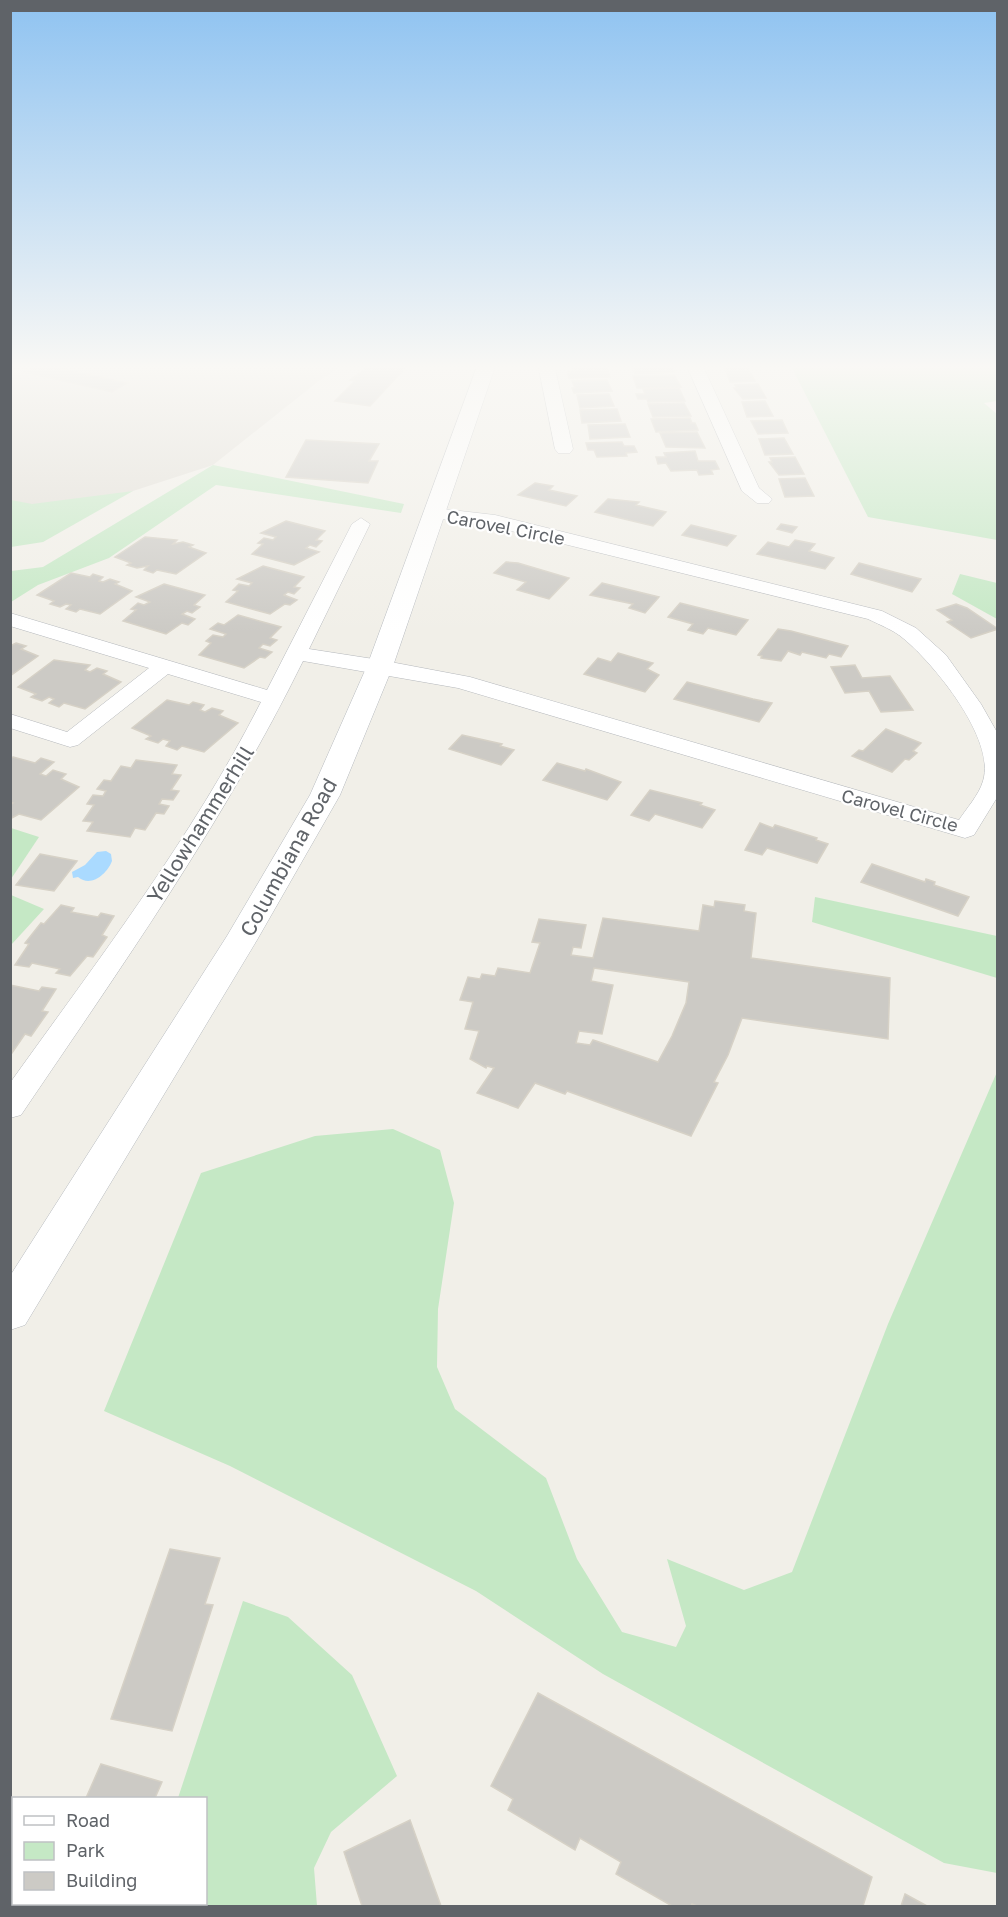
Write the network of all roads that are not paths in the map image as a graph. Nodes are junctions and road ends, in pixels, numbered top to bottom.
1 (455, 453) edge
2 (734, 453) edge
3 (763, 499) dead end
4 (434, 513) junction
5 (361, 524) dead end
6 (10, 619) edge
7 (296, 654) junction
8 (165, 666) junction
9 (380, 666) junction
10 (273, 699) junction
11 (12, 723) edge
12 (10, 1107) edge
13 (10, 1312) edge

1 - 4 main road, Columbiana Road
2 - 3 street
4 - 9 main road, Columbiana Road
4 - 9 street, Carovel Circle
5 - 7 street, Yellowhammerhill
6 - 8 street
7 - 9 street
7 - 10 street, Yellowhammerhill
8 - 10 street
8 - 11 street
9 - 13 main road, Columbiana Road
10 - 12 street, Yellowhammerhill

